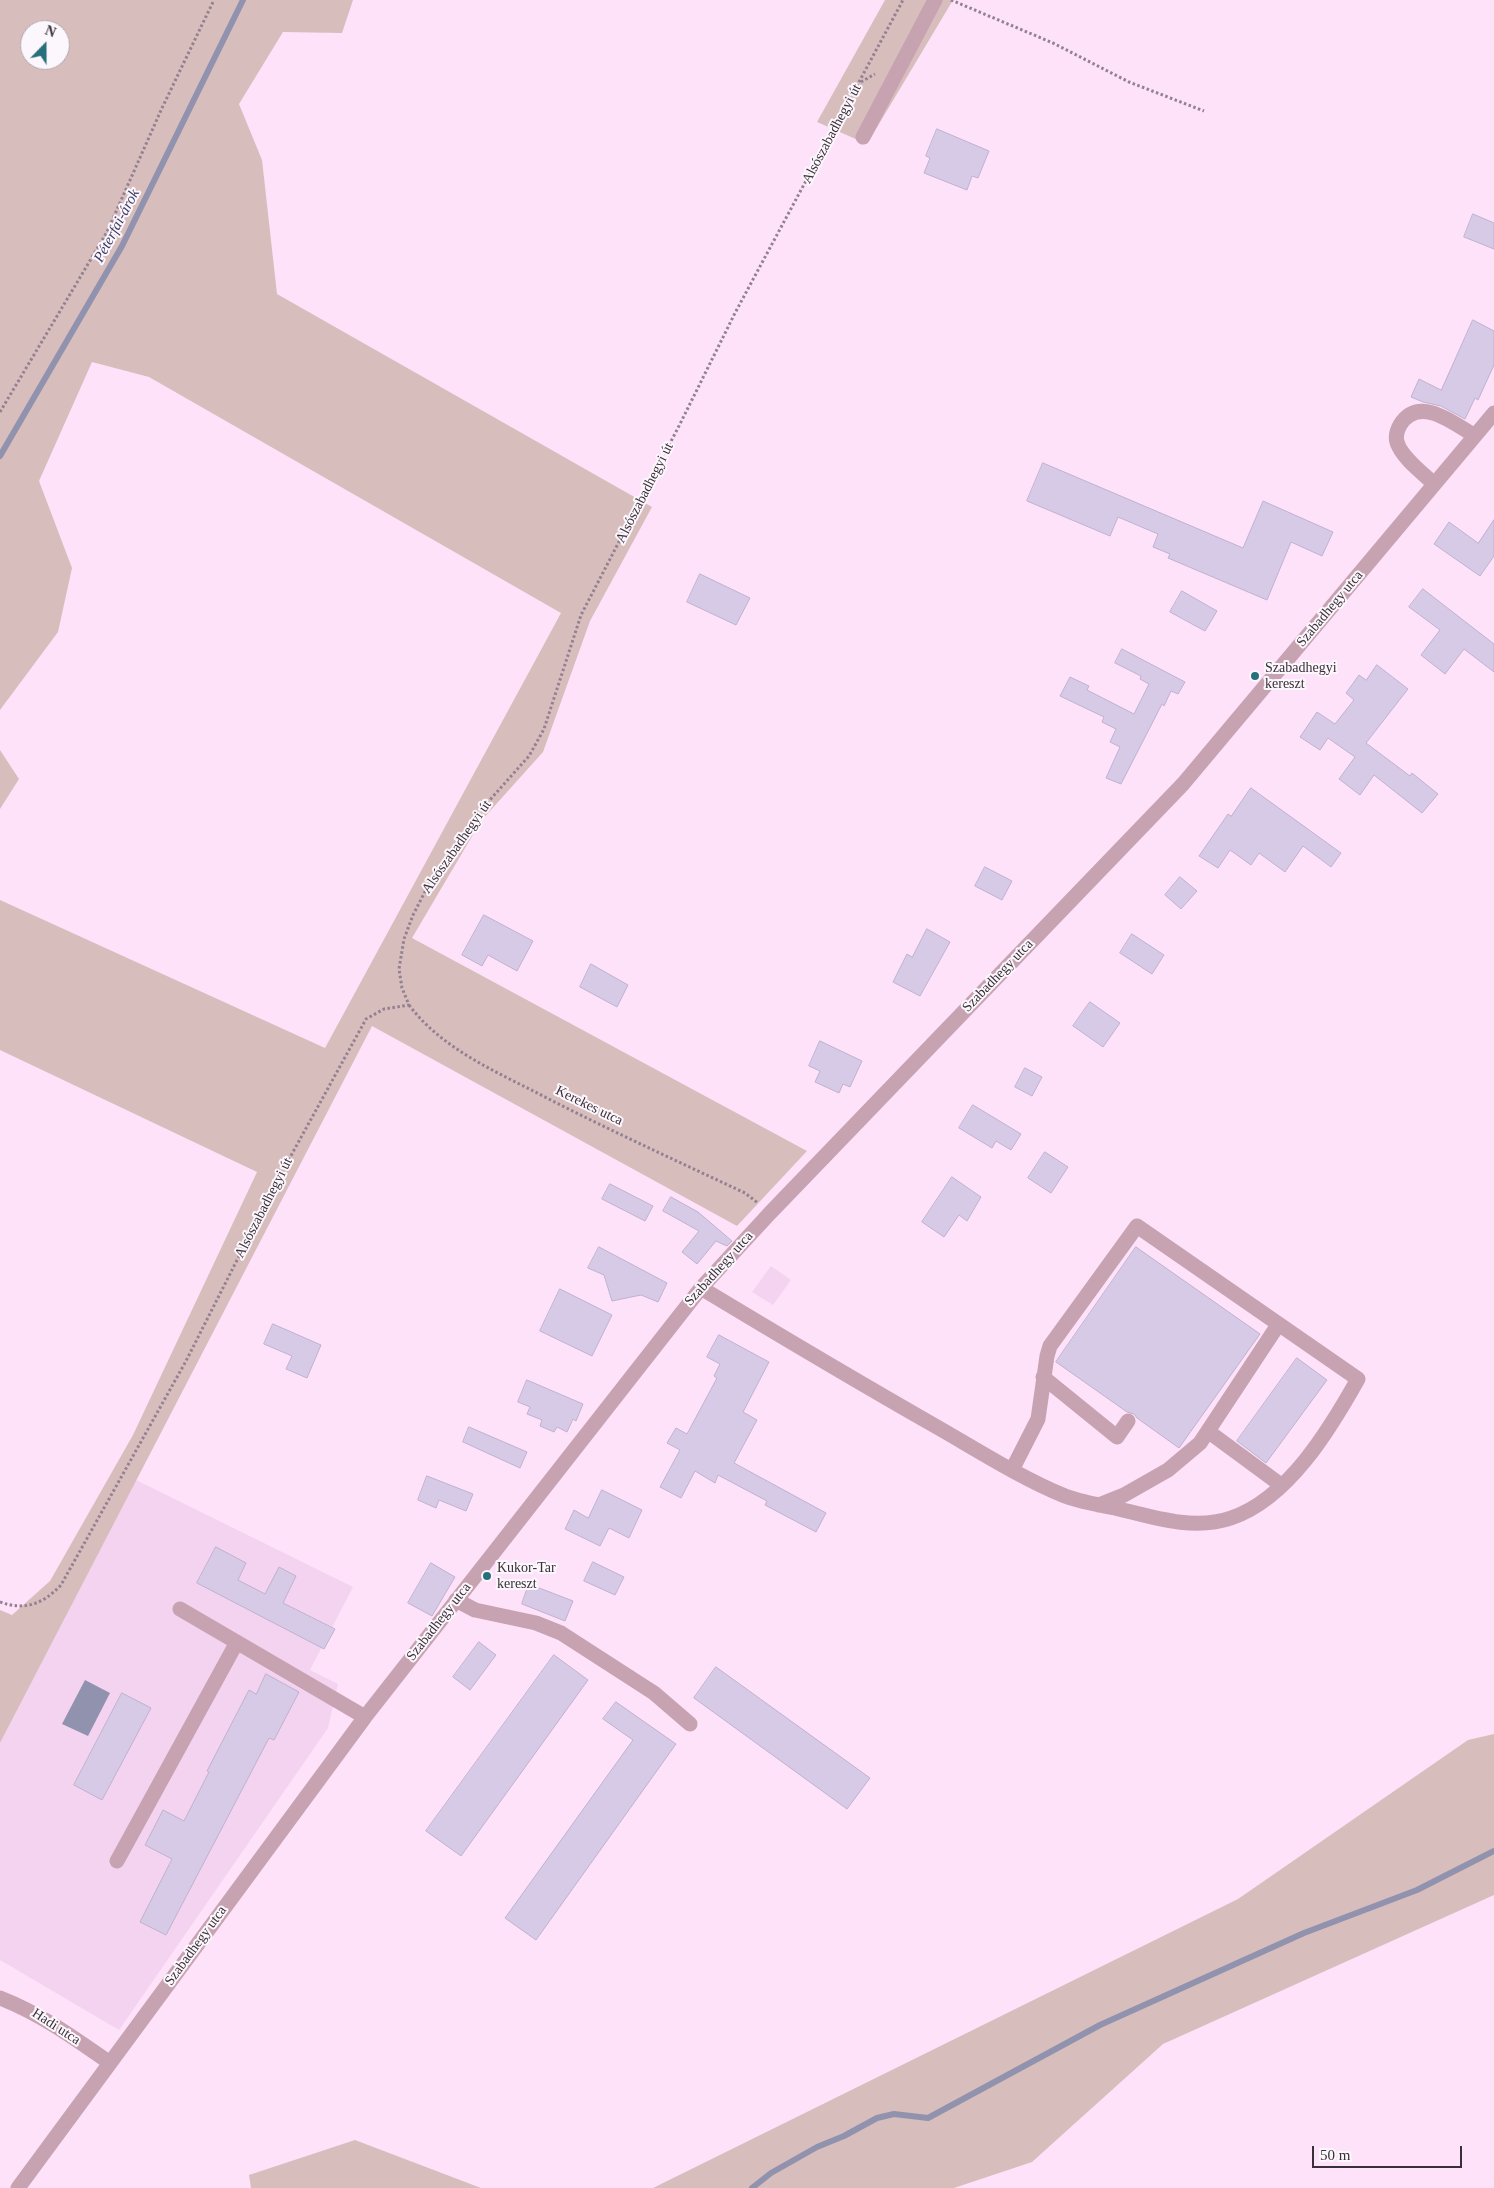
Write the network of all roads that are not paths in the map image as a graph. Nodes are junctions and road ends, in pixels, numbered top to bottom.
1 (935, 0) edge
2 (863, 137) dead end
3 (1494, 413) edge
4 (1475, 436) junction
5 (1434, 484) junction
6 (700, 1288) junction
7 (1278, 1325) junction
8 (1043, 1377) junction
9 (1128, 1421) dead end
10 (1209, 1432) junction
11 (1012, 1470) junction
12 (1281, 1485) junction
13 (1099, 1505) junction
14 (456, 1600) junction
15 (180, 1609) dead end
16 (236, 1642) junction
17 (365, 1717) junction
18 (690, 1724) dead end
19 (116, 1861) dead end
20 (0, 1998) edge
21 (110, 2063) junction
22 (18, 2188) edge

1 - 2 street, Alsószabadhegyi út
3 - 4 street, Szabadhegy utca
4 - 5 street, Szabadhegy utca
4 - 5 street
5 - 6 street, Szabadhegy utca
6 - 11 street
6 - 14 street, Szabadhegy utca
7 - 8 street
7 - 10 street
7 - 12 street
8 - 9 street
8 - 11 street
10 - 12 street
10 - 13 street
11 - 13 street
12 - 13 street
14 - 17 street, Szabadhegy utca
14 - 18 street
15 - 16 street
16 - 17 street
16 - 19 street
17 - 21 street, Szabadhegy utca
20 - 21 street, Hadi utca
21 - 22 street, Szabadhegy utca

